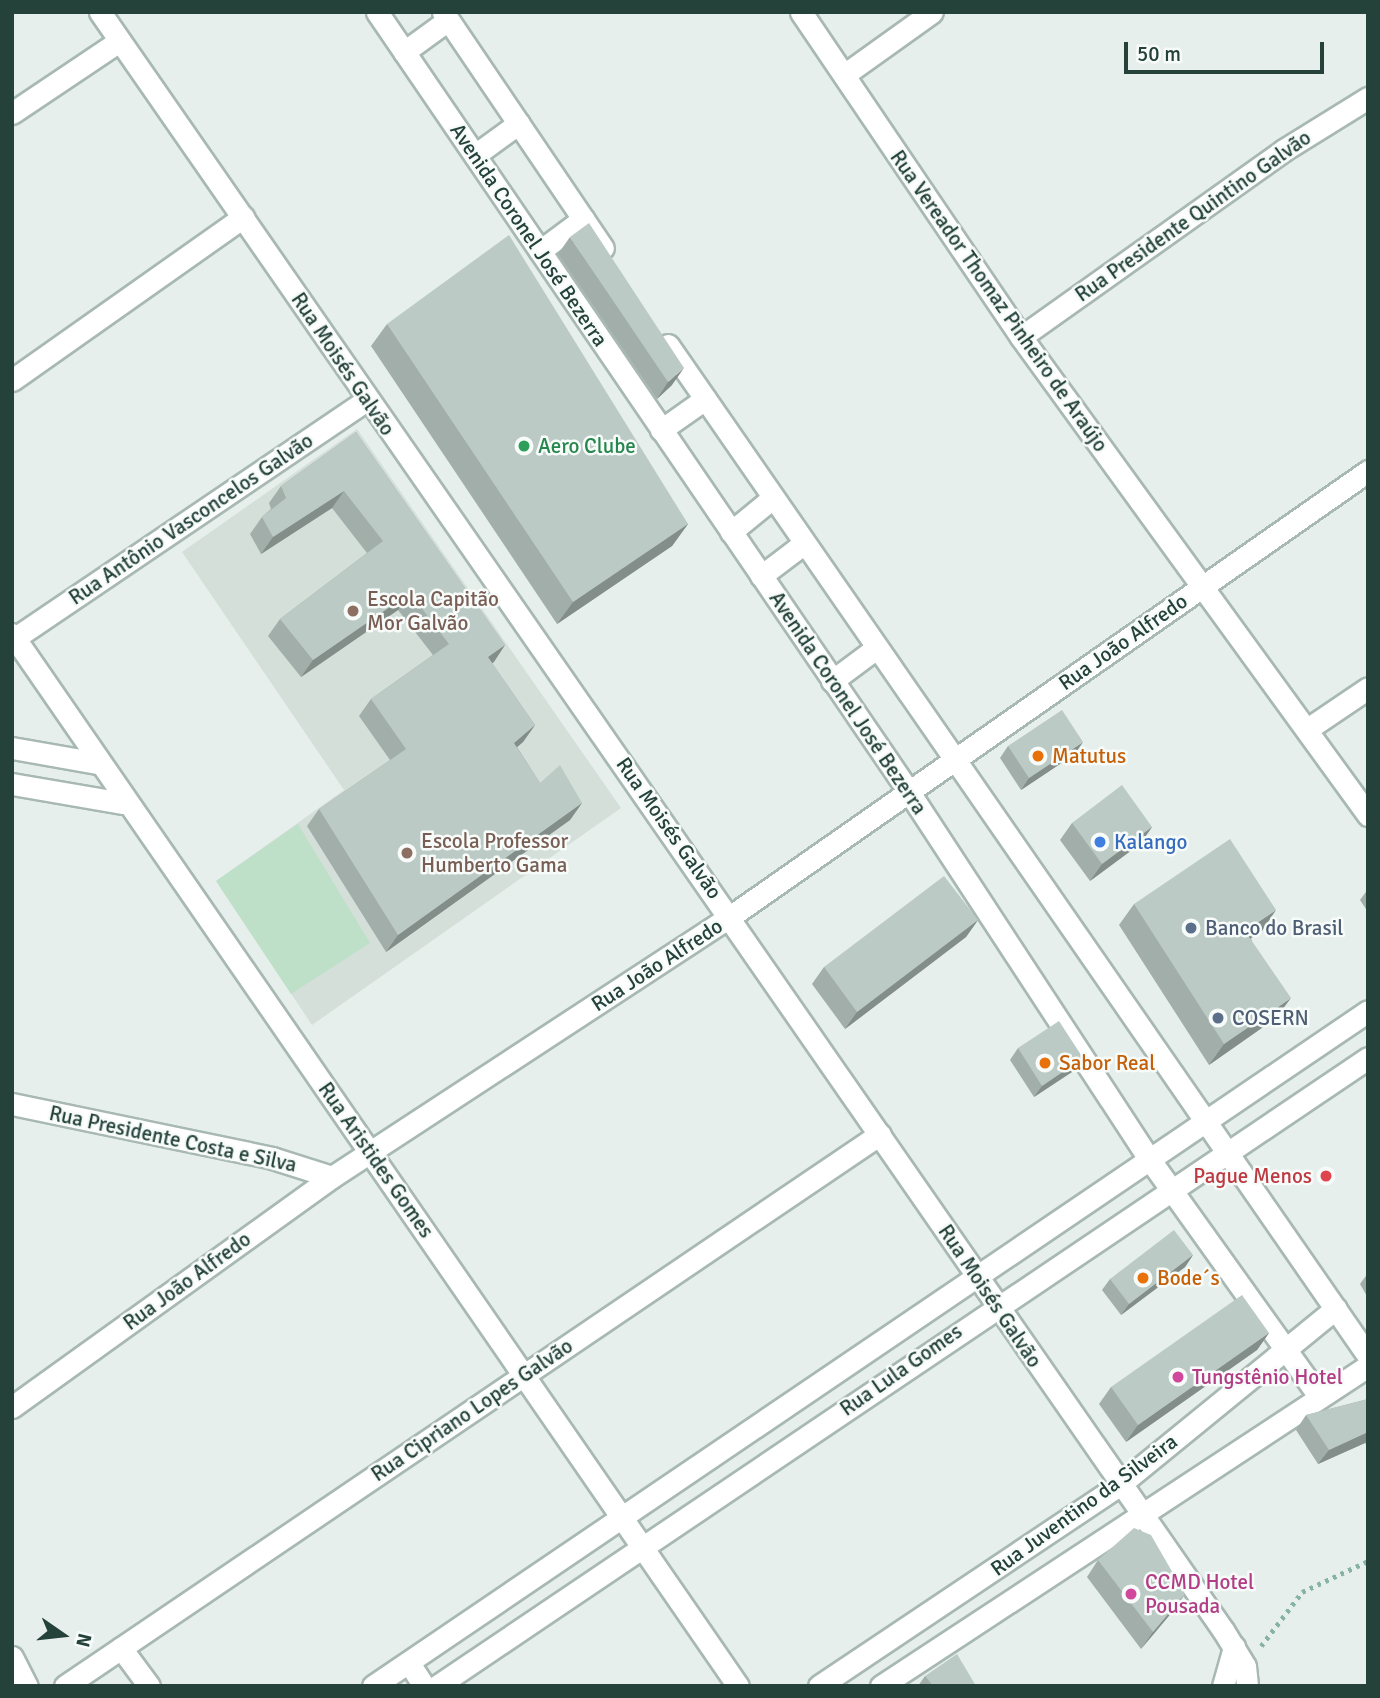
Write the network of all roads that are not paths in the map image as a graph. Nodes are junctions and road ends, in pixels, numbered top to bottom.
1 (100, 12) edge
2 (377, 12) edge
3 (801, 12) edge
4 (932, 12) edge
5 (446, 16) edge
6 (119, 41) junction
7 (404, 52) junction
8 (844, 75) junction
9 (1368, 98) edge
10 (12, 113) edge
11 (519, 123) junction
12 (475, 155) junction
13 (243, 217) junction
14 (583, 219) junction
15 (540, 251) junction
16 (613, 264) edge
17 (651, 320) edge
18 (1021, 337) junction
19 (12, 380) edge
20 (705, 398) junction
21 (367, 400) junction
22 (661, 430) junction
23 (1368, 471) edge
24 (770, 500) junction
25 (731, 532) junction
26 (802, 545) junction
27 (761, 576) junction
28 (1200, 588) junction
29 (14, 636) edge
30 (875, 649) junction
31 (832, 681) junction
32 (1368, 688) edge
33 (1309, 728) junction
34 (12, 748) edge
35 (950, 760) junction
36 (96, 763) junction
37 (12, 784) edge
38 (906, 789) junction
39 (123, 803) junction
40 (1368, 815) edge
41 (732, 916) junction
42 (1368, 1012) edge
43 (1368, 1058) edge
44 (12, 1104) edge
45 (1206, 1118) junction
46 (880, 1134) junction
47 (1231, 1149) junction
48 (371, 1151) junction
49 (1150, 1160) junction
50 (332, 1177) junction
51 (1173, 1192) junction
52 (976, 1275) junction
53 (996, 1306) junction
54 (1336, 1308) junction
55 (1288, 1351) junction
56 (1368, 1356) edge
57 (1368, 1366) edge
58 (524, 1375) junction
59 (1318, 1395) junction
60 (12, 1406) edge
61 (1118, 1486) junction
62 (1139, 1515) junction
63 (626, 1518) junction
64 (646, 1546) junction
65 (927, 1615) junction
66 (944, 1644) junction
67 (1234, 1647) junction
68 (121, 1648) junction
69 (12, 1657) edge
70 (409, 1662) junction
71 (1246, 1676) edge
72 (27, 1686) edge
73 (65, 1686) edge
74 (149, 1686) edge
75 (373, 1686) edge
76 (424, 1686) edge
77 (437, 1686) edge
78 (738, 1686) edge
79 (819, 1686) edge
80 (881, 1686) edge
81 (1223, 1686) edge

1 - 6 street, Rua Moisés Galvão
2 - 7 street, Avenida Coronel José Bezerra
3 - 8 street, Rua Vereador Thomaz Pinheiro de Araújo
4 - 8 street
5 - 7 street
5 - 11 street
6 - 10 street
6 - 13 street, Rua Moisés Galvão
7 - 12 street, Avenida Coronel José Bezerra
8 - 18 street, Rua Vereador Thomaz Pinheiro de Araújo
9 - 18 street, Rua Presidente Quintino Galvão
11 - 12 street
11 - 14 street
12 - 15 street, Avenida Coronel José Bezerra
13 - 19 street
13 - 21 street, Rua Moisés Galvão
14 - 15 street
14 - 16 street
15 - 22 street, Avenida Coronel José Bezerra
17 - 20 street
18 - 28 street, Rua Vereador Thomaz Pinheiro de Araújo
20 - 22 street
20 - 24 street
21 - 29 street, Rua Antônio Vasconcelos Galvão
21 - 41 street, Rua Moisés Galvão
22 - 25 street, Avenida Coronel José Bezerra
23 - 28 street, Rua João Alfredo
24 - 25 street
24 - 26 street
25 - 27 street, Avenida Coronel José Bezerra
26 - 27 street
26 - 30 street
27 - 31 street, Avenida Coronel José Bezerra
28 - 33 street, Rua Vereador Thomaz Pinheiro de Araújo
28 - 35 street, Rua João Alfredo
29 - 36 street, Rua Aristides Gomes
30 - 31 street
30 - 35 street
31 - 38 street, Avenida Coronel José Bezerra
32 - 33 street
33 - 40 street, Rua Vereador Thomaz Pinheiro de Araújo
34 - 36 street
35 - 38 street, Rua João Alfredo
35 - 45 street
36 - 39 street, Rua Aristides Gomes
37 - 39 street
38 - 41 street, Rua João Alfredo
38 - 49 street, Avenida Coronel José Bezerra
39 - 48 street, Rua Aristides Gomes
41 - 46 street, Rua Moisés Galvão
41 - 48 street, Rua João Alfredo
42 - 45 street, Rua Lula Gomes
43 - 47 street, Rua Lula Gomes
44 - 50 street, Rua Presidente Costa e Silva
45 - 47 street
45 - 49 street, Rua Lula Gomes
46 - 52 street, Rua Moisés Galvão
46 - 58 street, Rua Cipriano Lopes Galvão
47 - 51 street, Rua Lula Gomes
47 - 54 street
48 - 50 street, Rua João Alfredo
48 - 58 street, Rua Aristides Gomes
49 - 51 street, Avenida Coronel José Bezerra
49 - 52 street, Rua Lula Gomes
50 - 60 street, Rua João Alfredo
51 - 53 street, Rua Lula Gomes
51 - 55 street, Avenida Coronel José Bezerra
52 - 53 street, Rua Moisés Galvão
52 - 63 street, Rua Lula Gomes
53 - 61 street, Rua Moisés Galvão
53 - 64 street, Rua Lula Gomes
54 - 55 street, Rua Juventino da Silveira
54 - 56 street
55 - 59 street, Avenida Coronel José Bezerra
55 - 61 street, Rua Juventino da Silveira
57 - 59 street, Rua Juventino da Silveira
58 - 63 street, Rua Aristides Gomes
58 - 68 street, Rua Cipriano Lopes Galvão
59 - 62 street, Rua Juventino da Silveira
61 - 62 street, Rua Moisés Galvão
61 - 65 street, Rua Juventino da Silveira
62 - 66 street, Rua Juventino da Silveira
62 - 67 street, Rua Moisés Galvão
63 - 64 street, Rua Aristides Gomes
63 - 70 street, Rua Lula Gomes
64 - 77 street, Rua Lula Gomes
64 - 78 street, Rua Aristides Gomes
65 - 66 street
65 - 79 street, Rua Juventino da Silveira
66 - 80 street, Rua Juventino da Silveira
67 - 71 street, Rua Moisés Galvão
67 - 81 street
68 - 73 street, Rua Cipriano Lopes Galvão
68 - 74 street
69 - 72 street
70 - 75 street, Rua Lula Gomes
70 - 76 street

